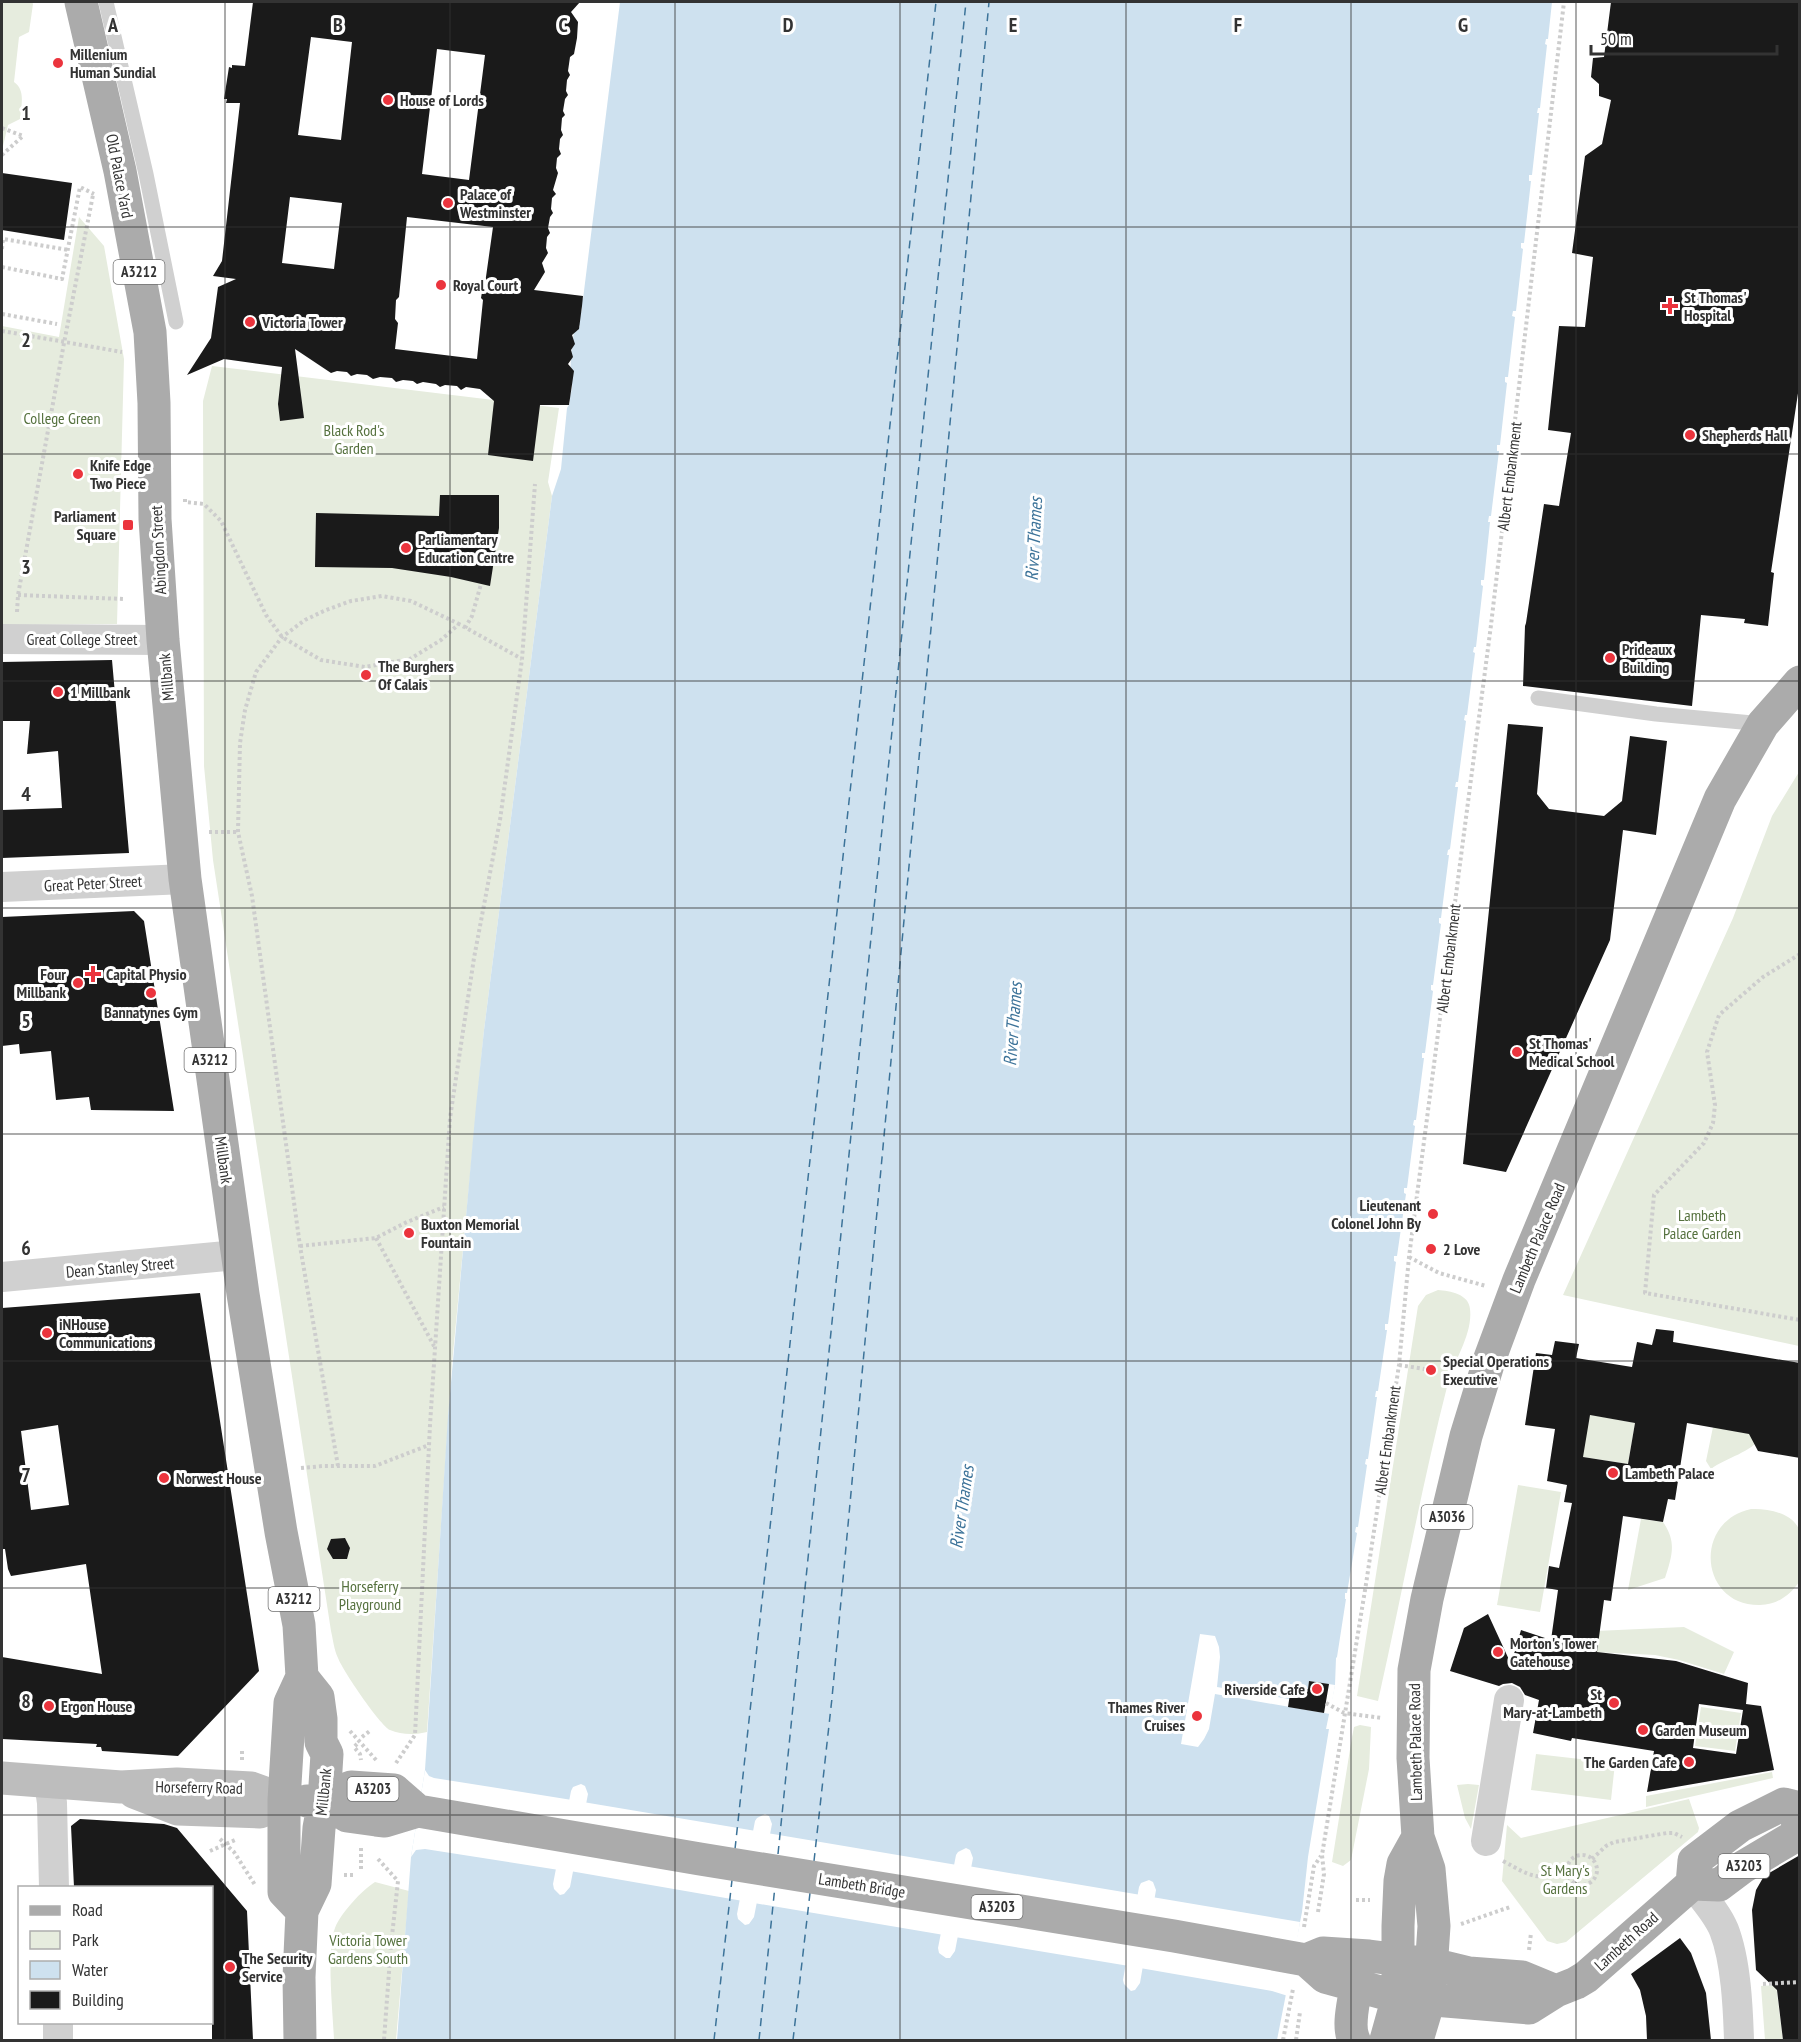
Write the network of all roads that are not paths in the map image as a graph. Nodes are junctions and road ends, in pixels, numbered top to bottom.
1 (81, 2) edge
2 (106, 2) edge
3 (176, 322) dead end
4 (140, 353) joint
5 (9, 629) edge
6 (163, 640) junction
7 (1800, 682) edge
8 (1538, 698) dead end
9 (1763, 724) junction
10 (185, 879) junction
11 (2, 887) edge
12 (237, 1255) junction
13 (2, 1277) edge
14 (302, 1677) junction
15 (1509, 1700) dead end
16 (2, 1778) edge
17 (50, 1782) junction
18 (284, 1800) junction
19 (324, 1801) junction
20 (1800, 1808) edge
21 (1800, 1818) edge
22 (1418, 1837) junction
23 (1490, 1848) road end
24 (1692, 1884) junction
25 (54, 1886) edge
26 (302, 1911) junction
27 (1398, 1960) junction
28 (1432, 1964) junction
29 (1298, 1969) junction
30 (1356, 1986) junction
31 (1556, 1991) junction
32 (1413, 1999) junction
33 (58, 2024) edge
34 (58, 2040) edge
35 (300, 2040) edge
36 (1354, 2040) edge
37 (1386, 2040) edge
38 (1417, 2040) edge
39 (1739, 2040) edge

1 - 4 main road, Old Palace Yard / A3212
2 - 3 lane
4 - 6 main road, Abingdon Street / A3212
5 - 6 street, Great College Street
6 - 10 main road, Millbank / A3212
7 - 9 main road, Lambeth Palace Road / A3036
8 - 9 lane
9 - 22 main road, Lambeth Palace Road / A3036
10 - 11 street, Great Peter Street
10 - 12 main road, Millbank / A3212
12 - 13 street, Dean Stanley Street
12 - 14 main road, Millbank / A3212
14 - 18 main road, Millbank / A3212
14 - 19 main road, Millbank
15 - 23 street
16 - 17 main road, Horseferry Road
17 - 18 main road, Horseferry Road
17 - 25 street
18 - 19 main road, Lambeth Bridge / A3203
18 - 26 main road, Millbank / A3212
19 - 26 main road, Millbank
19 - 29 main road, Lambeth Bridge / A3203
20 - 24 main road, A3203
21 - 24 main road, A3203
22 - 27 main road, A3036
22 - 28 main road, Lambeth Palace Road / A3036
24 - 31 main road, Lambeth Road / A3203
24 - 39 street
26 - 35 main road, Millbank
27 - 28 main road
27 - 29 main road, Lambeth Bridge
27 - 32 main road, A3036
28 - 31 main road
28 - 32 main road, Lambeth Palace Road / A3036
29 - 30 main road, Lambeth Bridge / A3203
30 - 32 main road, Lambeth Bridge / A3203
30 - 36 main road
31 - 32 main road, Lambeth Road / A3203
32 - 37 main road, A3036
32 - 38 main road, A3036
33 - 34 street

